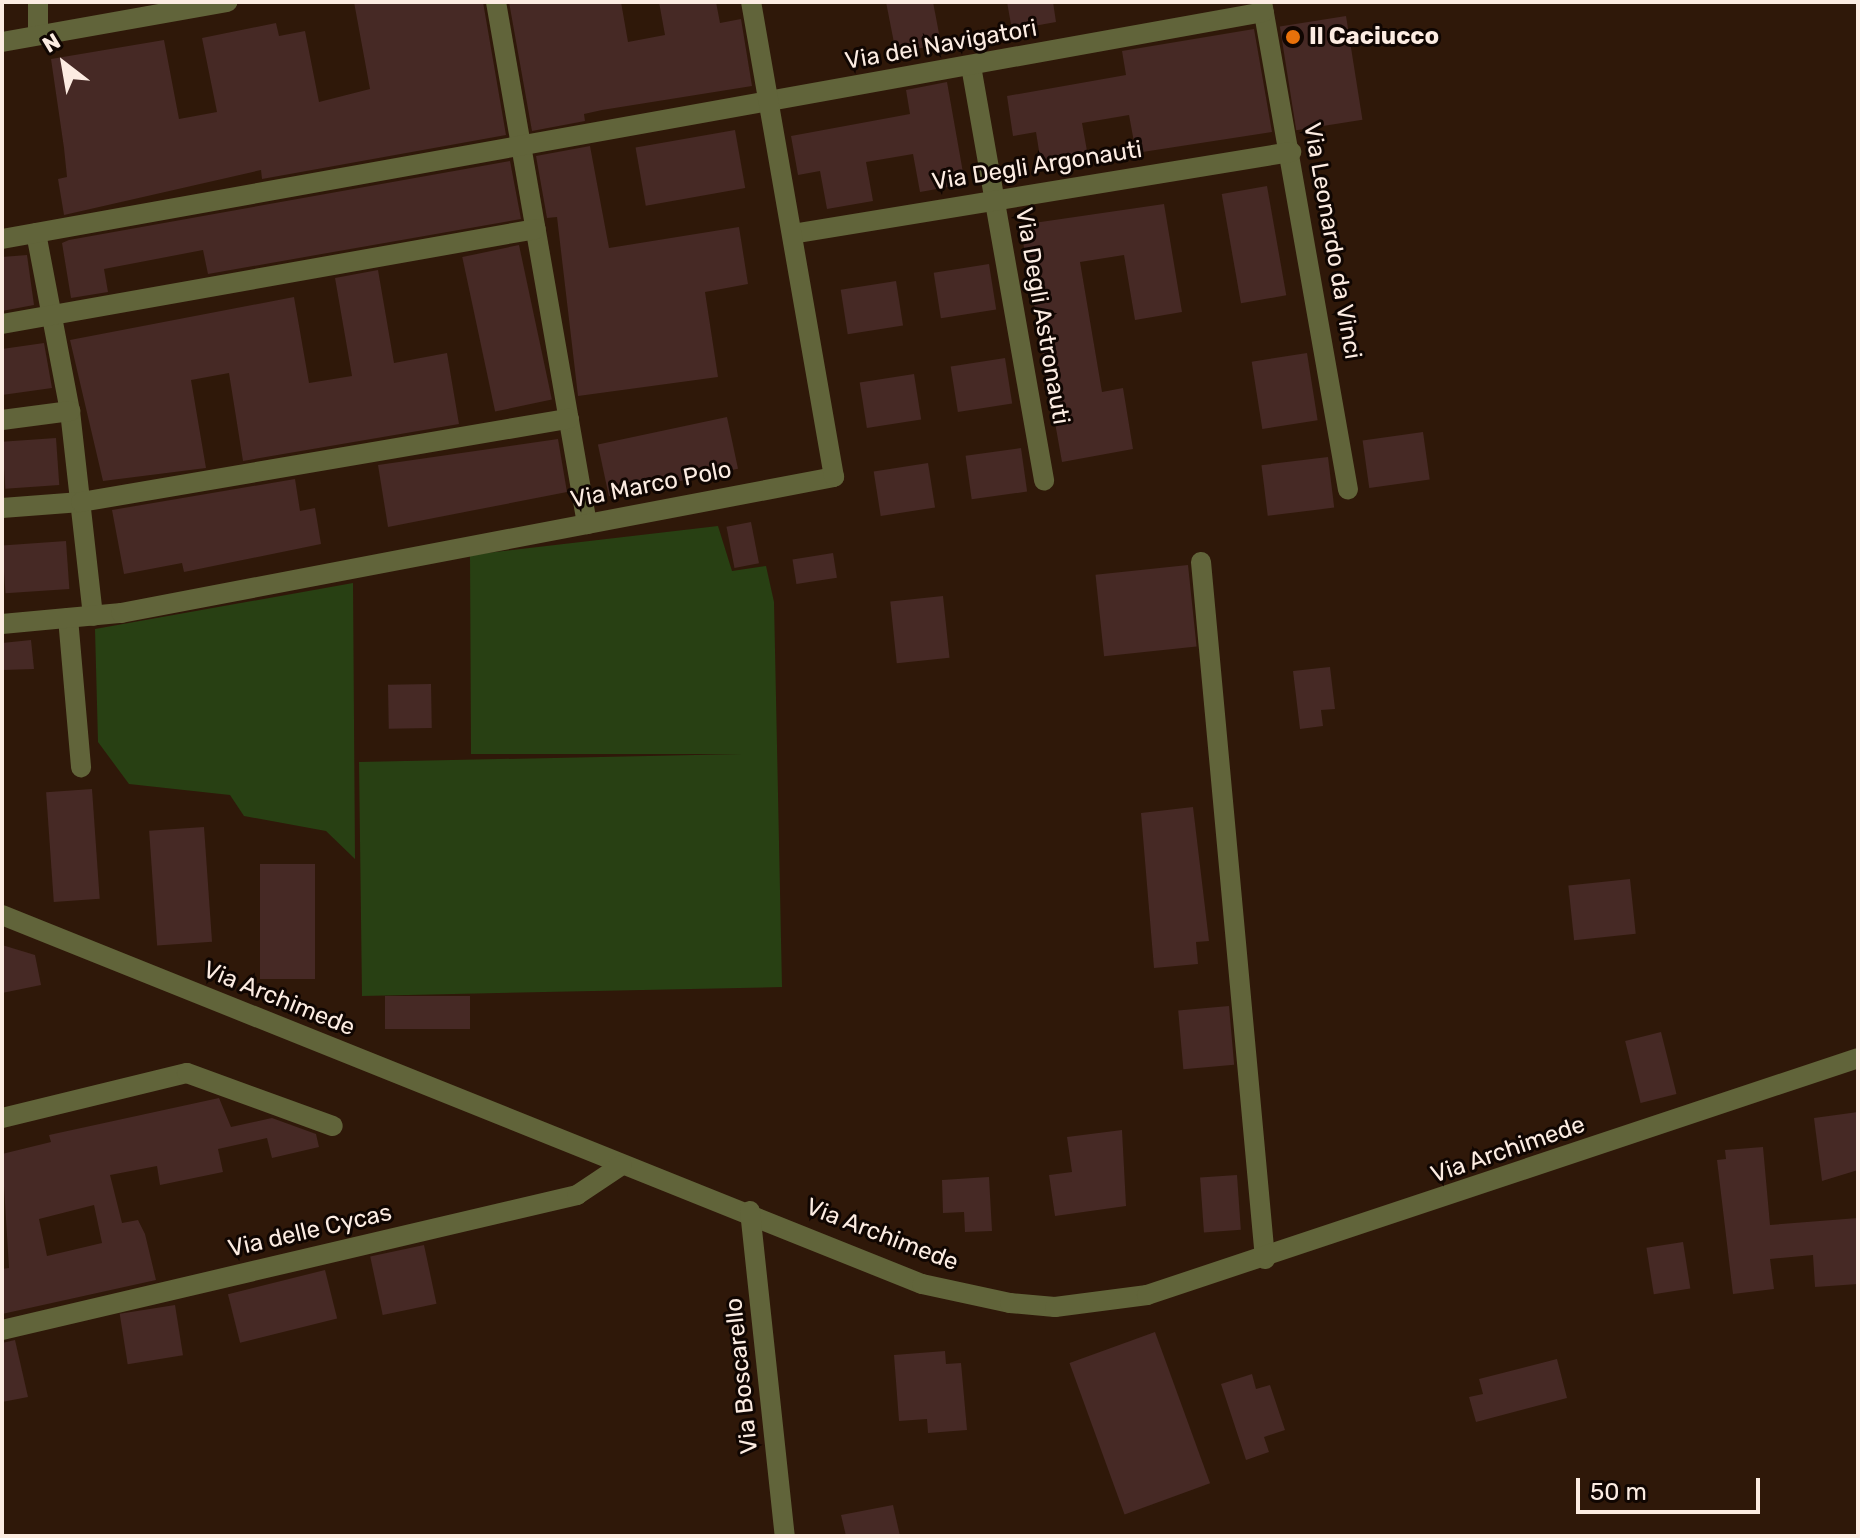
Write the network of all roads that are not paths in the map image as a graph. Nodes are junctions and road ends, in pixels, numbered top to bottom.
1 (38, 2) edge
2 (227, 2) edge
3 (496, 2) edge
4 (751, 2) edge
5 (1263, 7) edge
6 (38, 35) junction
7 (2, 42) edge
8 (971, 66) junction
9 (769, 103) junction
10 (521, 145) junction
11 (1291, 152) junction
12 (995, 198) junction
13 (536, 229) junction
14 (36, 233) junction
15 (792, 234) junction
16 (2, 239) edge
17 (54, 316) junction
18 (2, 324) edge
19 (70, 411) junction
20 (569, 419) junction
21 (2, 420) edge
22 (1044, 481) dead end
23 (1348, 489) dead end
24 (81, 502) junction
25 (2, 508) edge
26 (587, 524) junction
27 (1201, 562) dead end
28 (93, 616) junction
29 (68, 618) junction
30 (2, 624) edge
31 (81, 767) dead end
32 (2, 915) edge
33 (1858, 1058) edge
34 (2, 1118) edge
35 (333, 1126) dead end
36 (622, 1165) junction
37 (750, 1211) junction
38 (1265, 1259) junction
39 (2, 1330) edge
40 (785, 1536) edge

1 - 6 street
2 - 6 street
3 - 10 street
4 - 9 street, Via Marco Polo
5 - 8 street, Via dei Navigatori
5 - 11 street, Via Leonardo da Vinci
6 - 7 street
8 - 9 street, Via dei Navigatori
8 - 12 street, Via Degli Astronauti
9 - 10 street, Via dei Navigatori
9 - 15 street, Via Marco Polo
10 - 13 street
10 - 14 street, Via dei Navigatori
11 - 12 street, Via Degli Argonauti
11 - 23 street, Via Leonardo da Vinci
12 - 15 street, Via Degli Argonauti
12 - 22 street, Via Degli Astronauti
13 - 17 street
13 - 20 street
14 - 16 street, Via dei Navigatori
14 - 17 street
15 - 26 street, Via Marco Polo
17 - 18 street
17 - 19 street
19 - 21 street
19 - 24 street
20 - 24 street
20 - 26 street
24 - 25 street
24 - 28 street
26 - 28 street, Via Marco Polo
27 - 38 street
28 - 29 street, Via Marco Polo
29 - 30 street, Via Marco Polo
29 - 31 street
32 - 36 street, Via Archimede
33 - 38 street, Via Archimede
34 - 35 street
36 - 37 street, Via Archimede
36 - 39 street, Via delle Cycas
37 - 38 street, Via Archimede
37 - 40 street, Via Boscarello

